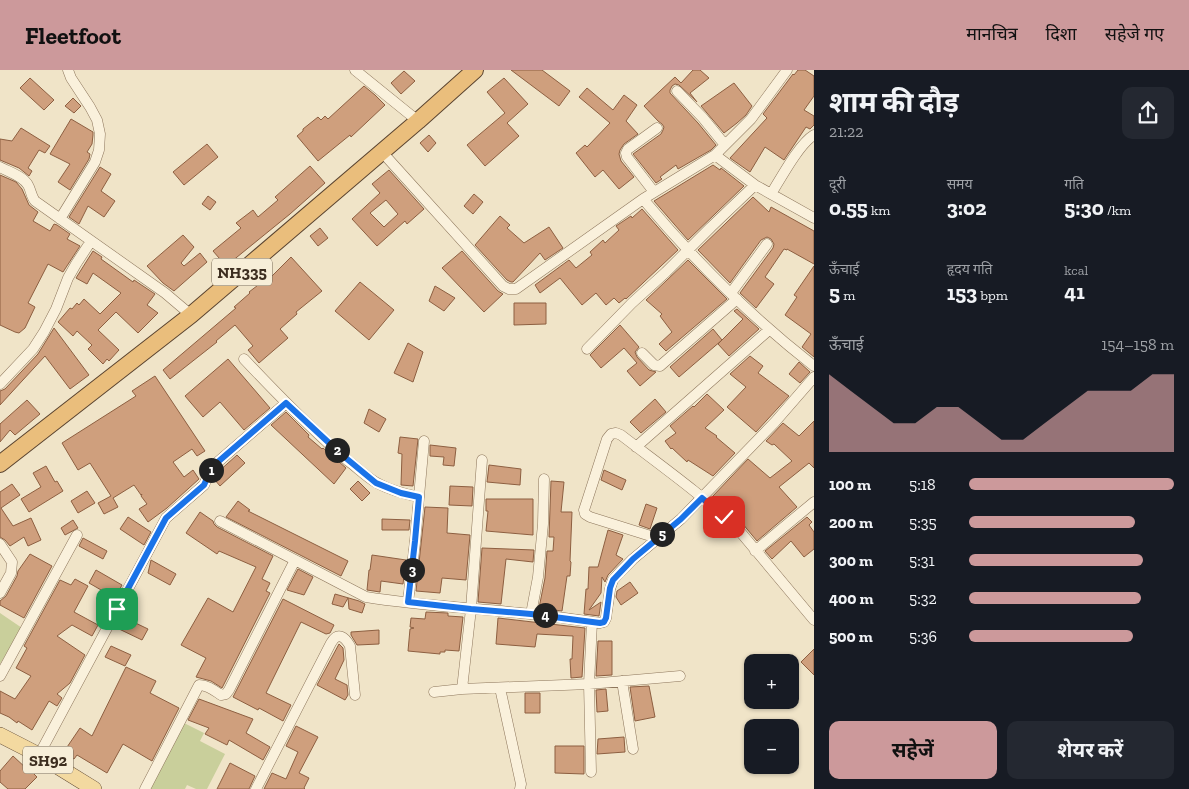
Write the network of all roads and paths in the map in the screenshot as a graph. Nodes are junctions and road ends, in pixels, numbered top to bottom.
1 (68, 70) edge
2 (356, 70) edge
3 (475, 70) edge
4 (787, 70) edge
5 (677, 91) dead end
6 (418, 121) junction
7 (657, 128) dead end
8 (814, 135) edge
9 (725, 145) junction
10 (382, 152) junction
11 (715, 154) junction
12 (0, 167) edge
13 (755, 185) junction
14 (654, 192) junction
15 (771, 194) junction
16 (643, 199) junction
17 (814, 218) edge
18 (60, 219) junction
19 (91, 241) junction
20 (768, 244) dead end
21 (688, 250) junction
22 (734, 296) junction
23 (191, 315) junction
24 (769, 330) junction
25 (588, 349) dead end
26 (642, 353) dead end
27 (244, 358) dead end
28 (814, 366) edge
29 (814, 377) edge
30 (0, 384) edge
31 (286, 403) junction
32 (424, 441) dead end
33 (636, 446) junction
34 (482, 460) dead end
35 (0, 464) edge
36 (544, 478) dead end
37 (419, 497) junction
38 (702, 498) junction
39 (814, 502) edge
40 (220, 520) dead end
41 (77, 535) dead end
42 (657, 538) junction
43 (0, 544) edge
44 (755, 551) junction
45 (295, 560) junction
46 (0, 593) edge
47 (408, 602) junction
48 (471, 609) junction
49 (531, 614) junction
50 (814, 620) edge
51 (592, 622) junction
52 (0, 676) edge
53 (680, 676) dead end
54 (622, 681) junction
55 (589, 684) junction
56 (500, 688) junction
57 (462, 689) junction
58 (434, 692) dead end
59 (355, 695) dead end
60 (0, 735) edge
61 (633, 749) dead end
62 (39, 755) junction
63 (591, 772) dead end
64 (94, 789) edge
65 (145, 789) edge
66 (256, 789) edge
67 (520, 789) edge

1 - 18 street
2 - 6 street
3 - 6 highway, NH335
4 - 9 street
5 - 9 street
6 - 10 highway, NH335
7 - 14 street
8 - 15 street
9 - 11 street
10 - 16 street
10 - 23 highway, NH335
11 - 13 street
11 - 14 street
12 - 18 street
13 - 15 street
13 - 21 street
14 - 16 street
15 - 17 street
16 - 21 street
18 - 19 street
19 - 23 street
19 - 30 street
20 - 22 street
21 - 22 street
21 - 25 street
22 - 24 street
22 - 26 street
23 - 35 highway, NH335
24 - 28 street
24 - 33 street
27 - 31 street
29 - 38 street
31 - 37 street
31 - 62 street
32 - 37 street
33 - 38 street
33 - 42 street
34 - 48 street
36 - 49 street
37 - 47 street
38 - 42 street
38 - 44 street
39 - 44 street
40 - 45 street
41 - 52 street
42 - 51 street
43 - 46 street
44 - 50 street
45 - 47 street
45 - 65 street
47 - 48 street
48 - 49 street
48 - 57 street
49 - 51 street
51 - 55 street
53 - 54 street
54 - 55 street
54 - 61 street
55 - 56 street
55 - 63 street
56 - 57 street
56 - 67 street
57 - 58 street
59 - 66 street
60 - 62 main road, SH92
62 - 64 main road, SH92

